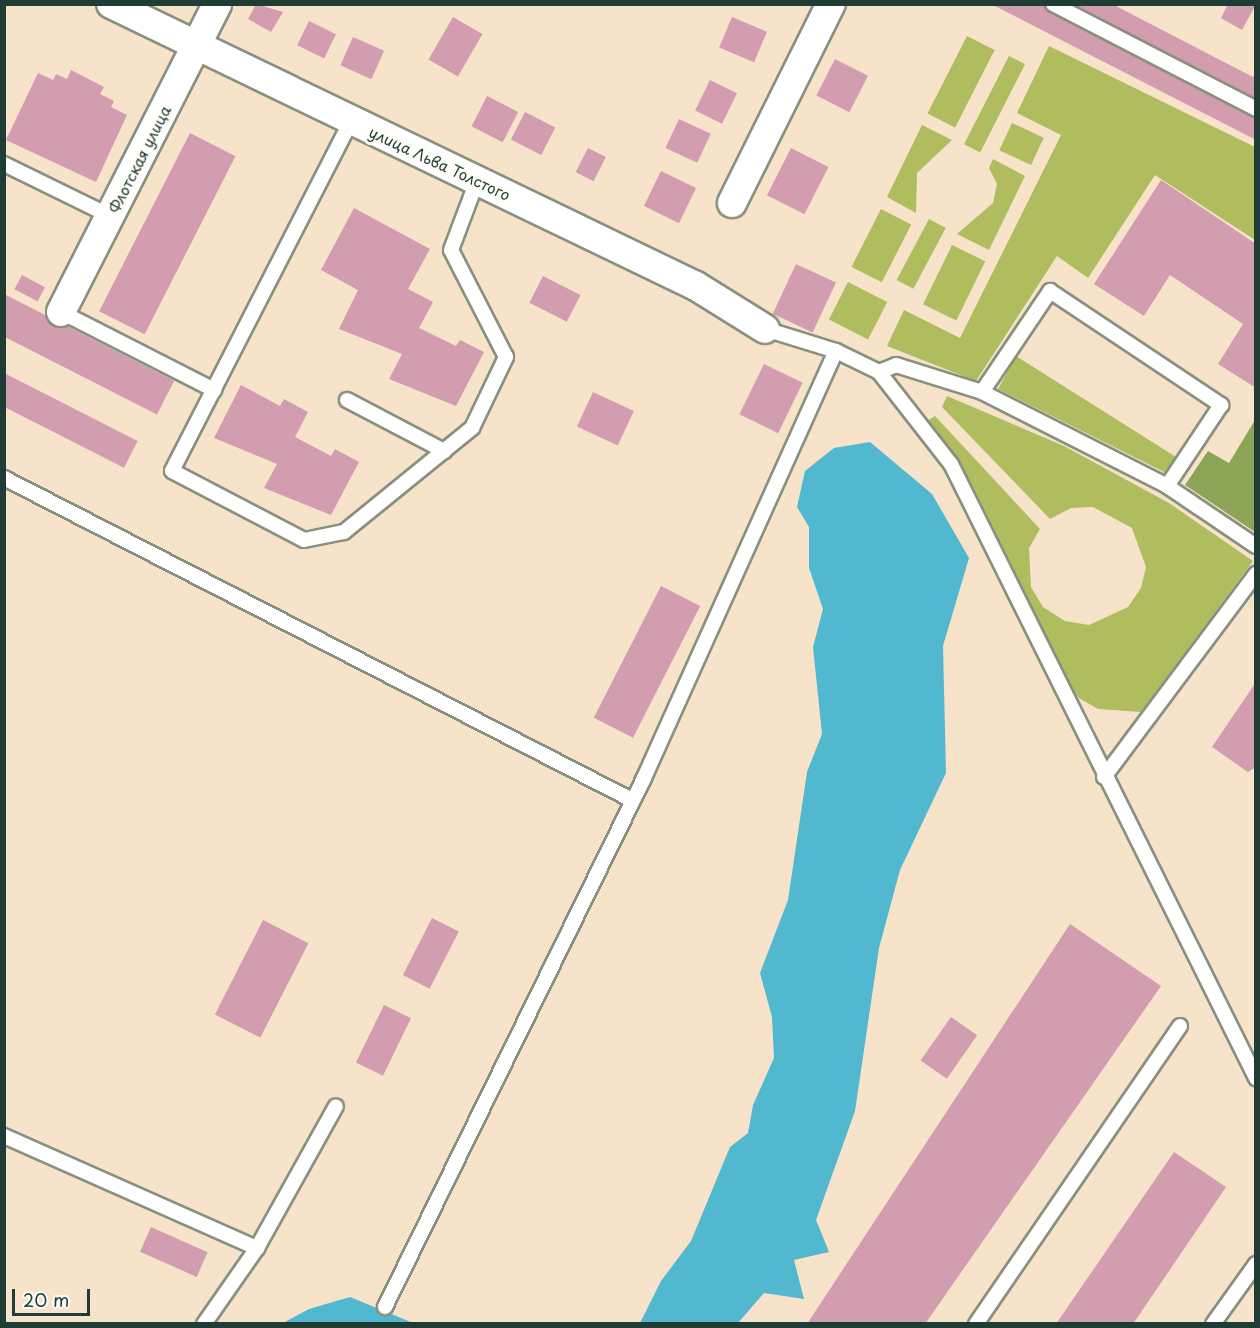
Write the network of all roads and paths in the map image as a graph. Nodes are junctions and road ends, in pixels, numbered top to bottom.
1 (111, 4) edge
2 (217, 4) edge
3 (831, 4) edge
4 (1053, 4) edge
5 (196, 46) junction
6 (1256, 109) edge
7 (351, 121) junction
8 (4, 164) edge
9 (477, 181) junction
10 (732, 203) dead end
11 (110, 216) junction
12 (62, 312) joint
13 (765, 329) joint
14 (836, 351) junction
15 (879, 372) junction
16 (214, 390) junction
17 (982, 392) junction
18 (347, 400) dead end
19 (444, 451) junction
20 (4, 478) edge
21 (1167, 486) junction
22 (1256, 546) edge
23 (1256, 574) edge
24 (1104, 777) junction
25 (632, 800) junction
26 (1180, 1026) dead end
27 (1256, 1078) edge
28 (336, 1107) dead end
29 (4, 1136) edge
30 (257, 1248) junction
31 (1256, 1264) edge
32 (385, 1307) dead end
33 (204, 1323) edge
34 (976, 1323) edge
35 (1213, 1323) edge

1 - 5 street, улица Льва Толстого
2 - 5 street, Флотская улица
3 - 10 street
4 - 6 lane
5 - 7 street, улица Льва Толстого
5 - 11 street, Флотская улица
7 - 9 street, улица Льва Толстого
7 - 16 lane
8 - 11 lane
9 - 13 street, улица Льва Толстого
9 - 19 lane
11 - 12 street, Флотская улица
12 - 16 lane
13 - 14 lane
14 - 15 lane
14 - 25 lane
15 - 17 lane
15 - 24 lane
16 - 19 lane
17 - 21 lane
17 - 21 lane
18 - 19 lane
20 - 25 lane
21 - 22 lane
23 - 24 lane
24 - 27 lane
25 - 32 lane
26 - 34 lane
28 - 30 lane
29 - 30 lane
30 - 33 lane
31 - 35 lane

